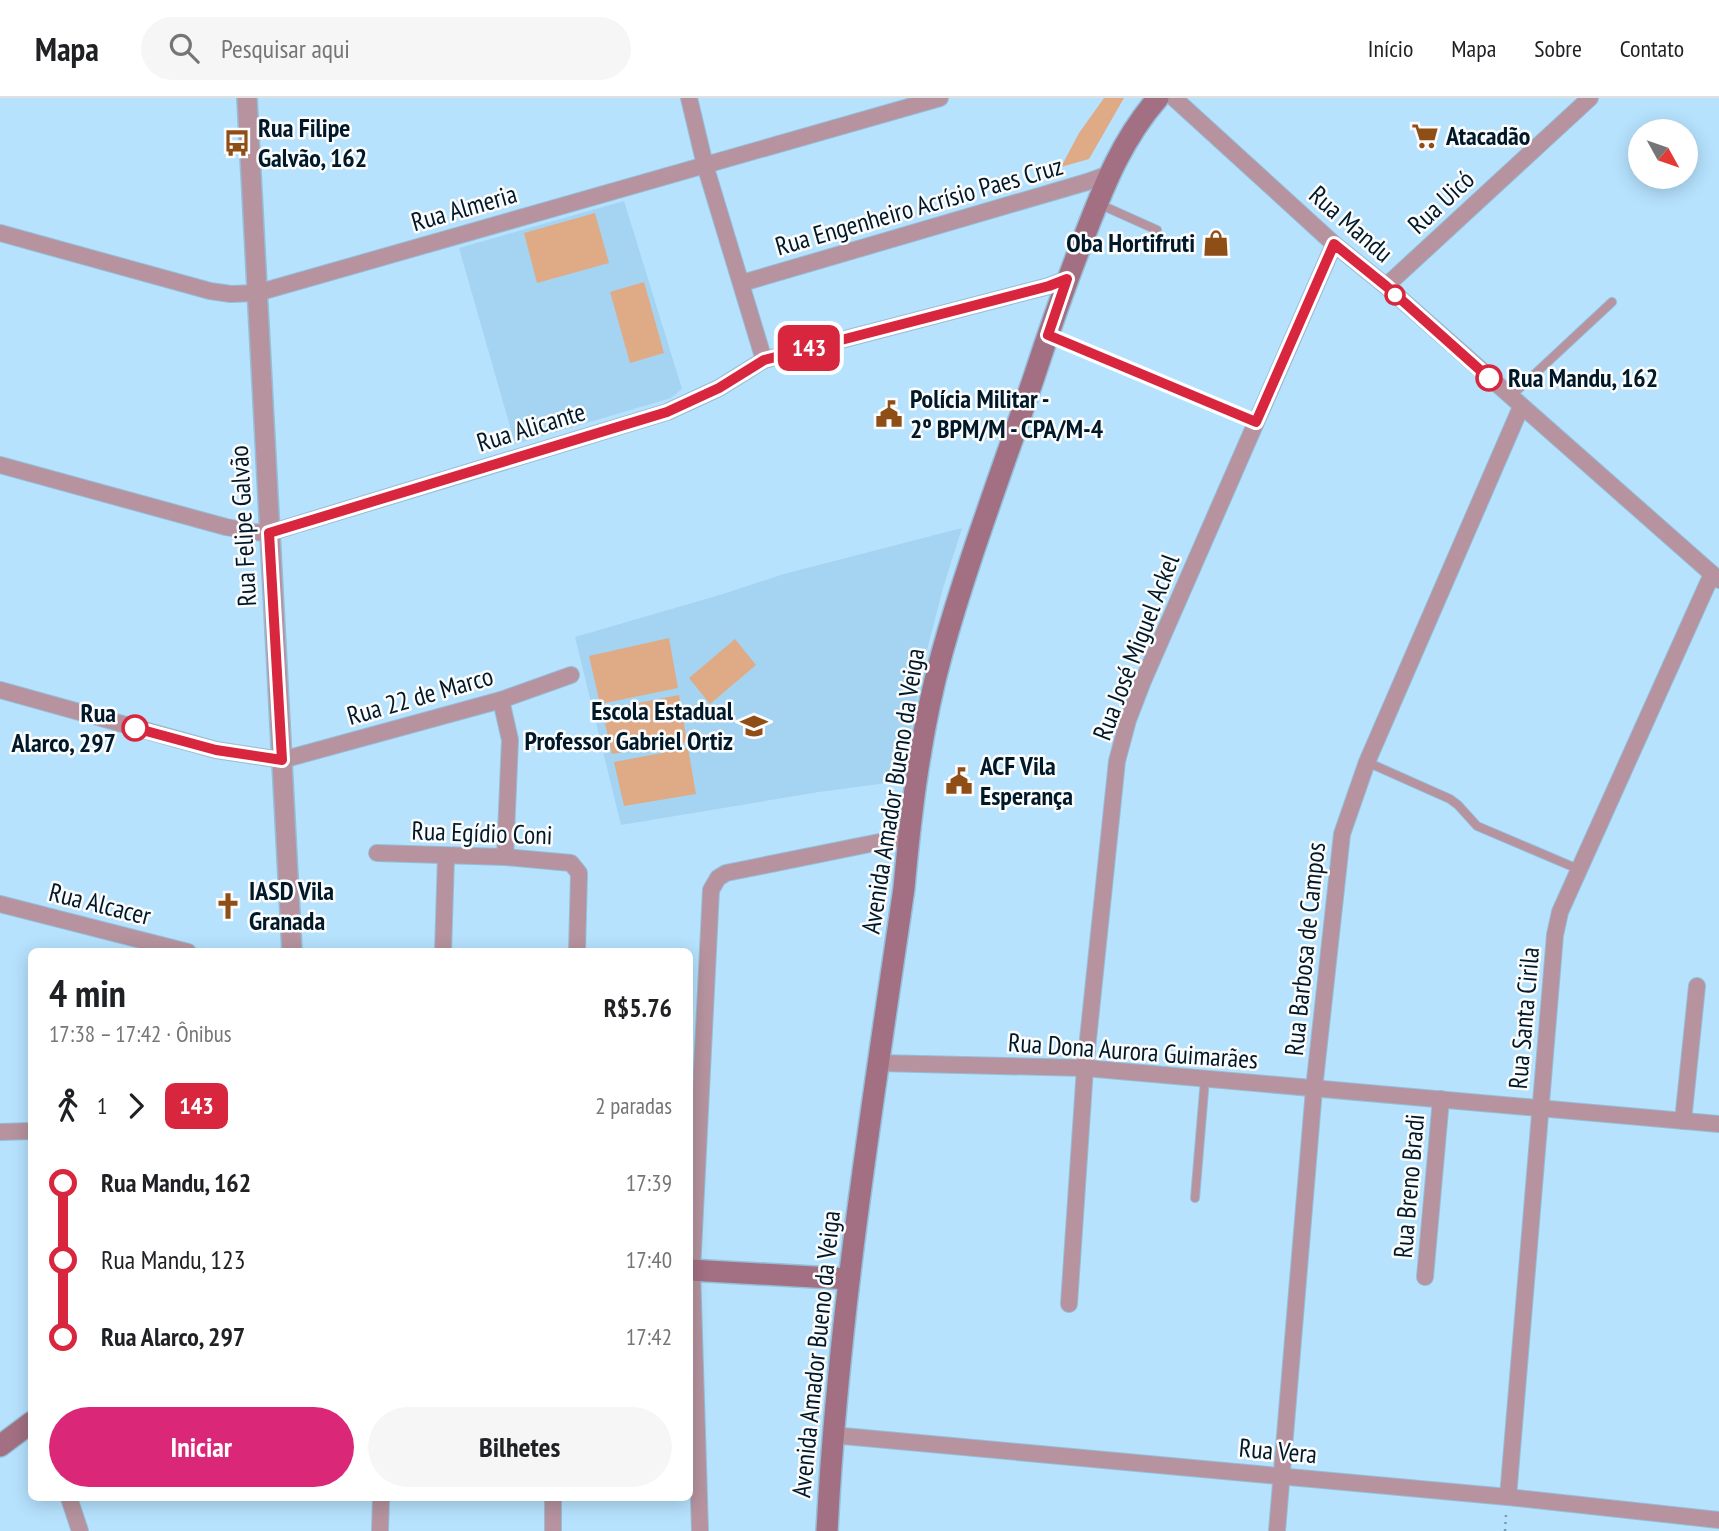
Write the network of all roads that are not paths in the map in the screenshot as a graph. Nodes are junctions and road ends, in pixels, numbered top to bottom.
1 (247, 98) edge
2 (689, 98) edge
3 (940, 98) edge
4 (1158, 98) edge
5 (1174, 98) edge
6 (1590, 98) edge
7 (705, 165) junction
8 (1109, 174) junction
9 (1097, 203) junction
10 (1157, 230) dead end
11 (0, 233) edge
12 (1334, 244) junction
13 (1067, 279) junction
14 (741, 283) junction
15 (1386, 286) junction
16 (257, 293) junction
17 (1612, 302) dead end
18 (1048, 335) junction
19 (764, 360) junction
20 (1515, 402) junction
21 (1256, 422) junction
22 (0, 465) edge
23 (269, 533) junction
24 (1715, 577) edge
25 (571, 675) dead end
26 (0, 690) edge
27 (501, 700) junction
28 (282, 760) junction
29 (1367, 762) junction
30 (909, 836) junction
31 (377, 853) dead end
32 (446, 856) junction
33 (505, 857) junction
34 (1578, 869) junction
35 (0, 904) edge
36 (172, 948) edge
37 (292, 948) edge
38 (443, 948) edge
39 (577, 948) edge
40 (1697, 986) dead end
41 (879, 1063) junction
42 (1085, 1068) junction
43 (1205, 1079) junction
44 (1314, 1089) junction
45 (1441, 1099) junction
46 (1542, 1107) junction
47 (1683, 1121) junction
48 (1719, 1124) edge
49 (28, 1131) edge
50 (0, 1132) edge
51 (1195, 1198) dead end
52 (693, 1232) edge
53 (693, 1270) edge
54 (1425, 1277) dead end
55 (849, 1279) junction
56 (1069, 1304) dead end
57 (693, 1328) edge
58 (28, 1425) edge
59 (832, 1435) junction
60 (0, 1446) edge
61 (1281, 1476) junction
62 (1508, 1497) junction
63 (70, 1501) edge
64 (381, 1501) edge
65 (553, 1501) edge
66 (1719, 1520) edge
67 (80, 1531) edge
68 (380, 1531) edge
69 (552, 1531) edge
70 (700, 1531) edge
71 (827, 1531) edge
72 (1277, 1531) edge

1 - 16 street, Rua Felipe Galvão
2 - 7 street
3 - 7 street, Rua Almeria
4 - 8 main road, Avenida Amador Bueno da Veiga
5 - 12 street, Rua Mandu
6 - 15 street, Rua Uicó
7 - 14 street
7 - 16 street, Rua Almeria
8 - 9 main road, Avenida Amador Bueno da Veiga
8 - 14 street, Rua Engenheiro Acrísio Paes Cruz
9 - 10 lane
9 - 13 main road, Avenida Amador Bueno da Veiga
11 - 16 street, Rua Almeria
12 - 15 street, Rua Mandu
12 - 21 street, Rua José Miguel Ackel
13 - 18 main road, Avenida Amador Bueno da Veiga
13 - 19 street, Rua Alicante
14 - 19 street
15 - 20 street, Rua Mandu
16 - 23 street, Rua Felipe Galvão
17 - 20 lane
18 - 21 lane
18 - 30 main road, Avenida Amador Bueno da Veiga
19 - 23 street, Rua Alicante
20 - 24 street, Rua Mandu
20 - 29 street, Rua Barbosa de Campos
21 - 42 street, Rua José Miguel Ackel
22 - 23 street, Rua Alicante
23 - 28 street, Rua Felipe Galvão
24 - 34 street, Rua Santa Cirila
25 - 27 street, Rua 22 de Marco
26 - 28 street
27 - 28 street, Rua 22 de Marco
27 - 33 street
28 - 37 street, Rua Felipe Galvão
29 - 34 lane
29 - 44 street, Rua Barbosa de Campos
30 - 41 main road, Avenida Amador Bueno da Veiga
30 - 52 street
31 - 32 street, Rua Egídio Coni
32 - 33 street, Rua Egídio Coni
32 - 38 street
33 - 39 street, Rua Egídio Coni
34 - 46 street, Rua Santa Cirila
35 - 36 street, Rua Alcacer
40 - 47 street
41 - 42 street, Rua Dona Aurora Guimarães
41 - 55 main road, Avenida Amador Bueno da Veiga
42 - 43 street, Rua Dona Aurora Guimarães
42 - 56 street, Rua José Miguel Ackel
43 - 44 street, Rua Dona Aurora Guimarães
43 - 51 lane
44 - 45 street, Rua Dona Aurora Guimarães
44 - 61 street, Rua Barbosa de Campos
45 - 46 street, Rua Dona Aurora Guimarães
45 - 54 street, Rua Breno Bradi
46 - 47 street, Rua Dona Aurora Guimarães
46 - 62 street, Rua Santa Cirila
47 - 48 street, Rua Dona Aurora Guimarães
49 - 50 street
53 - 55 main road
55 - 59 main road, Avenida Amador Bueno da Veiga
57 - 70 street
58 - 60 main road
59 - 61 street, Rua Vera
59 - 71 main road, Avenida Amador Bueno da Veiga
61 - 62 street, Rua Vera
61 - 72 street, Rua Barbosa de Campos
62 - 66 street, Rua Vera
63 - 67 street
64 - 68 street
65 - 69 street

